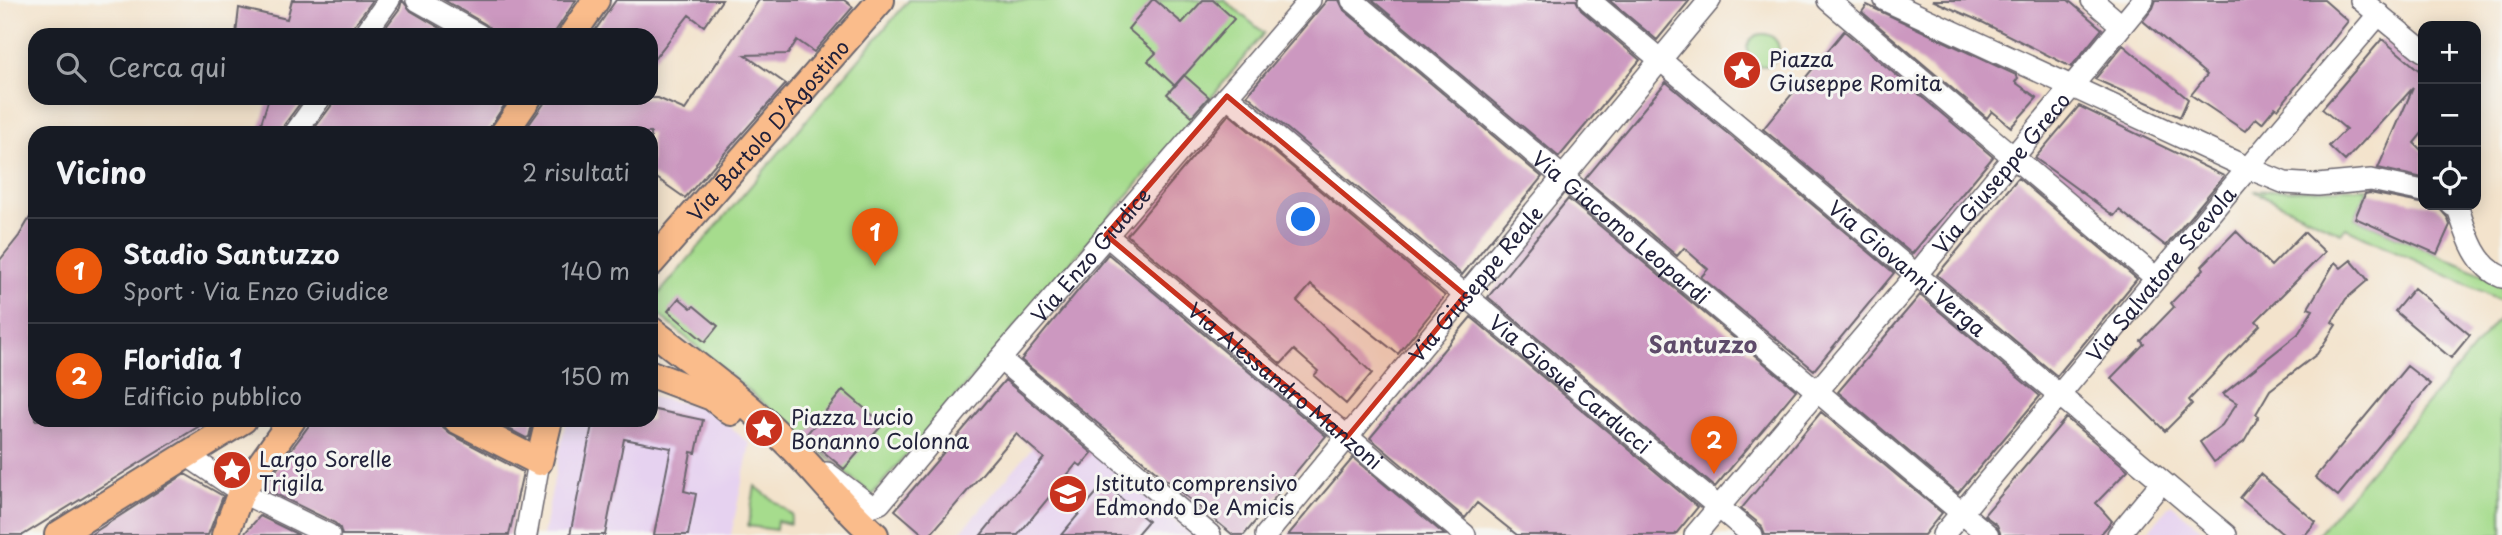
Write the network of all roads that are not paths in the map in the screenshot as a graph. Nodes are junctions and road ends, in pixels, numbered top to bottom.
1 (388, 0) edge
2 (416, 0) edge
3 (596, 0) edge
4 (881, 0) edge
5 (1310, 0) edge
6 (1352, 0) edge
7 (1590, 0) edge
8 (1710, 0) edge
9 (1828, 0) edge
10 (1885, 0) edge
11 (2092, 0) edge
12 (2143, 0) edge
13 (2361, 0) edge
14 (2379, 15) junction
15 (2121, 25) junction
16 (369, 28) edge
17 (466, 28) edge
18 (577, 28) edge
19 (2418, 47) edge
20 (1660, 60) junction
21 (2073, 86) junction
22 (1227, 96) junction
23 (315, 105) edge
24 (523, 105) edge
25 (300, 126) edge
26 (509, 126) edge
27 (2014, 156) junction
28 (2248, 168) junction
29 (1563, 178) junction
30 (2418, 190) edge
31 (2459, 210) edge
32 (1106, 235) junction
33 (658, 256) edge
34 (1916, 275) junction
35 (2502, 277) edge
36 (2156, 278) junction
37 (1465, 295) junction
38 (658, 335) edge
39 (1000, 359) junction
40 (658, 377) edge
41 (1817, 391) junction
42 (2059, 395) junction
43 (231, 427) edge
44 (287, 427) edge
45 (471, 427) edge
46 (547, 427) edge
47 (782, 437) junction
48 (1347, 437) junction
49 (185, 454) junction
50 (539, 462) junction
51 (2162, 482) junction
52 (241, 492) junction
53 (1718, 507) junction
54 (1962, 513) junction
55 (58, 535) edge
56 (225, 535) edge
57 (329, 535) edge
58 (526, 535) edge
59 (855, 535) edge
60 (875, 535) edge
61 (1210, 535) edge
62 (1266, 535) edge
63 (1465, 535) edge
64 (1695, 535) edge
65 (1752, 535) edge
66 (1944, 535) edge
67 (1987, 535) edge
68 (2118, 535) edge
69 (2226, 535) edge

1 - 16 street
2 - 17 street
3 - 18 main road
4 - 33 main road, Via Bartolo D'Agostino
5 - 22 street, Via Enzo Giudice
6 - 29 street, Via Giacomo Leopardi
7 - 20 street, Via Giovanni Verga
8 - 20 street, Via Giuseppe Reale
9 - 27 street
10 - 21 street
11 - 15 street
12 - 15 street, Via Giuseppe Greco
13 - 14 street
14 - 19 street
14 - 28 street, Via Salvatore Scevola
15 - 21 street, Via Giuseppe Greco
20 - 29 street, Via Giuseppe Reale
20 - 34 street, Via Giovanni Verga
21 - 27 street, Via Giuseppe Greco
21 - 28 street
22 - 32 street, Via Enzo Giudice
22 - 37 street, Via Giosuè Carducci
23 - 25 street
24 - 26 main road
27 - 34 street, Via Giuseppe Greco
27 - 36 street
28 - 30 street
28 - 36 street, Via Salvatore Scevola
29 - 37 street, Via Giuseppe Reale
29 - 41 street, Via Giacomo Leopardi
31 - 35 street
32 - 39 street, Via Enzo Giudice
32 - 48 street, Via Alessandro Manzoni
34 - 41 street, Via Giuseppe Greco
34 - 42 street, Via Giovanni Verga
36 - 42 street, Via Salvatore Scevola
37 - 48 street, Via Giuseppe Reale
37 - 53 street, Via Giosuè Carducci
38 - 47 main road
39 - 47 street, Via Enzo Giudice
39 - 61 street
40 - 59 main road
41 - 53 street, Via Giuseppe Greco
41 - 54 street, Via Giacomo Leopardi
42 - 51 street, Via Giovanni Verga
42 - 54 street, Via Salvatore Scevola
43 - 49 main road
44 - 52 main road
45 - 50 main road
46 - 50 main road
47 - 60 main road
48 - 62 street, Via Giuseppe Reale
48 - 63 street, Via Alessandro Manzoni
49 - 52 street
49 - 55 main road
50 - 58 street
51 - 68 street
51 - 69 street, Via Giovanni Verga
52 - 56 main road
52 - 57 street
53 - 64 street, Via Giuseppe Greco
53 - 65 street, Via Giosuè Carducci
54 - 66 street, Via Salvatore Scevola
54 - 67 street, Via Giacomo Leopardi

